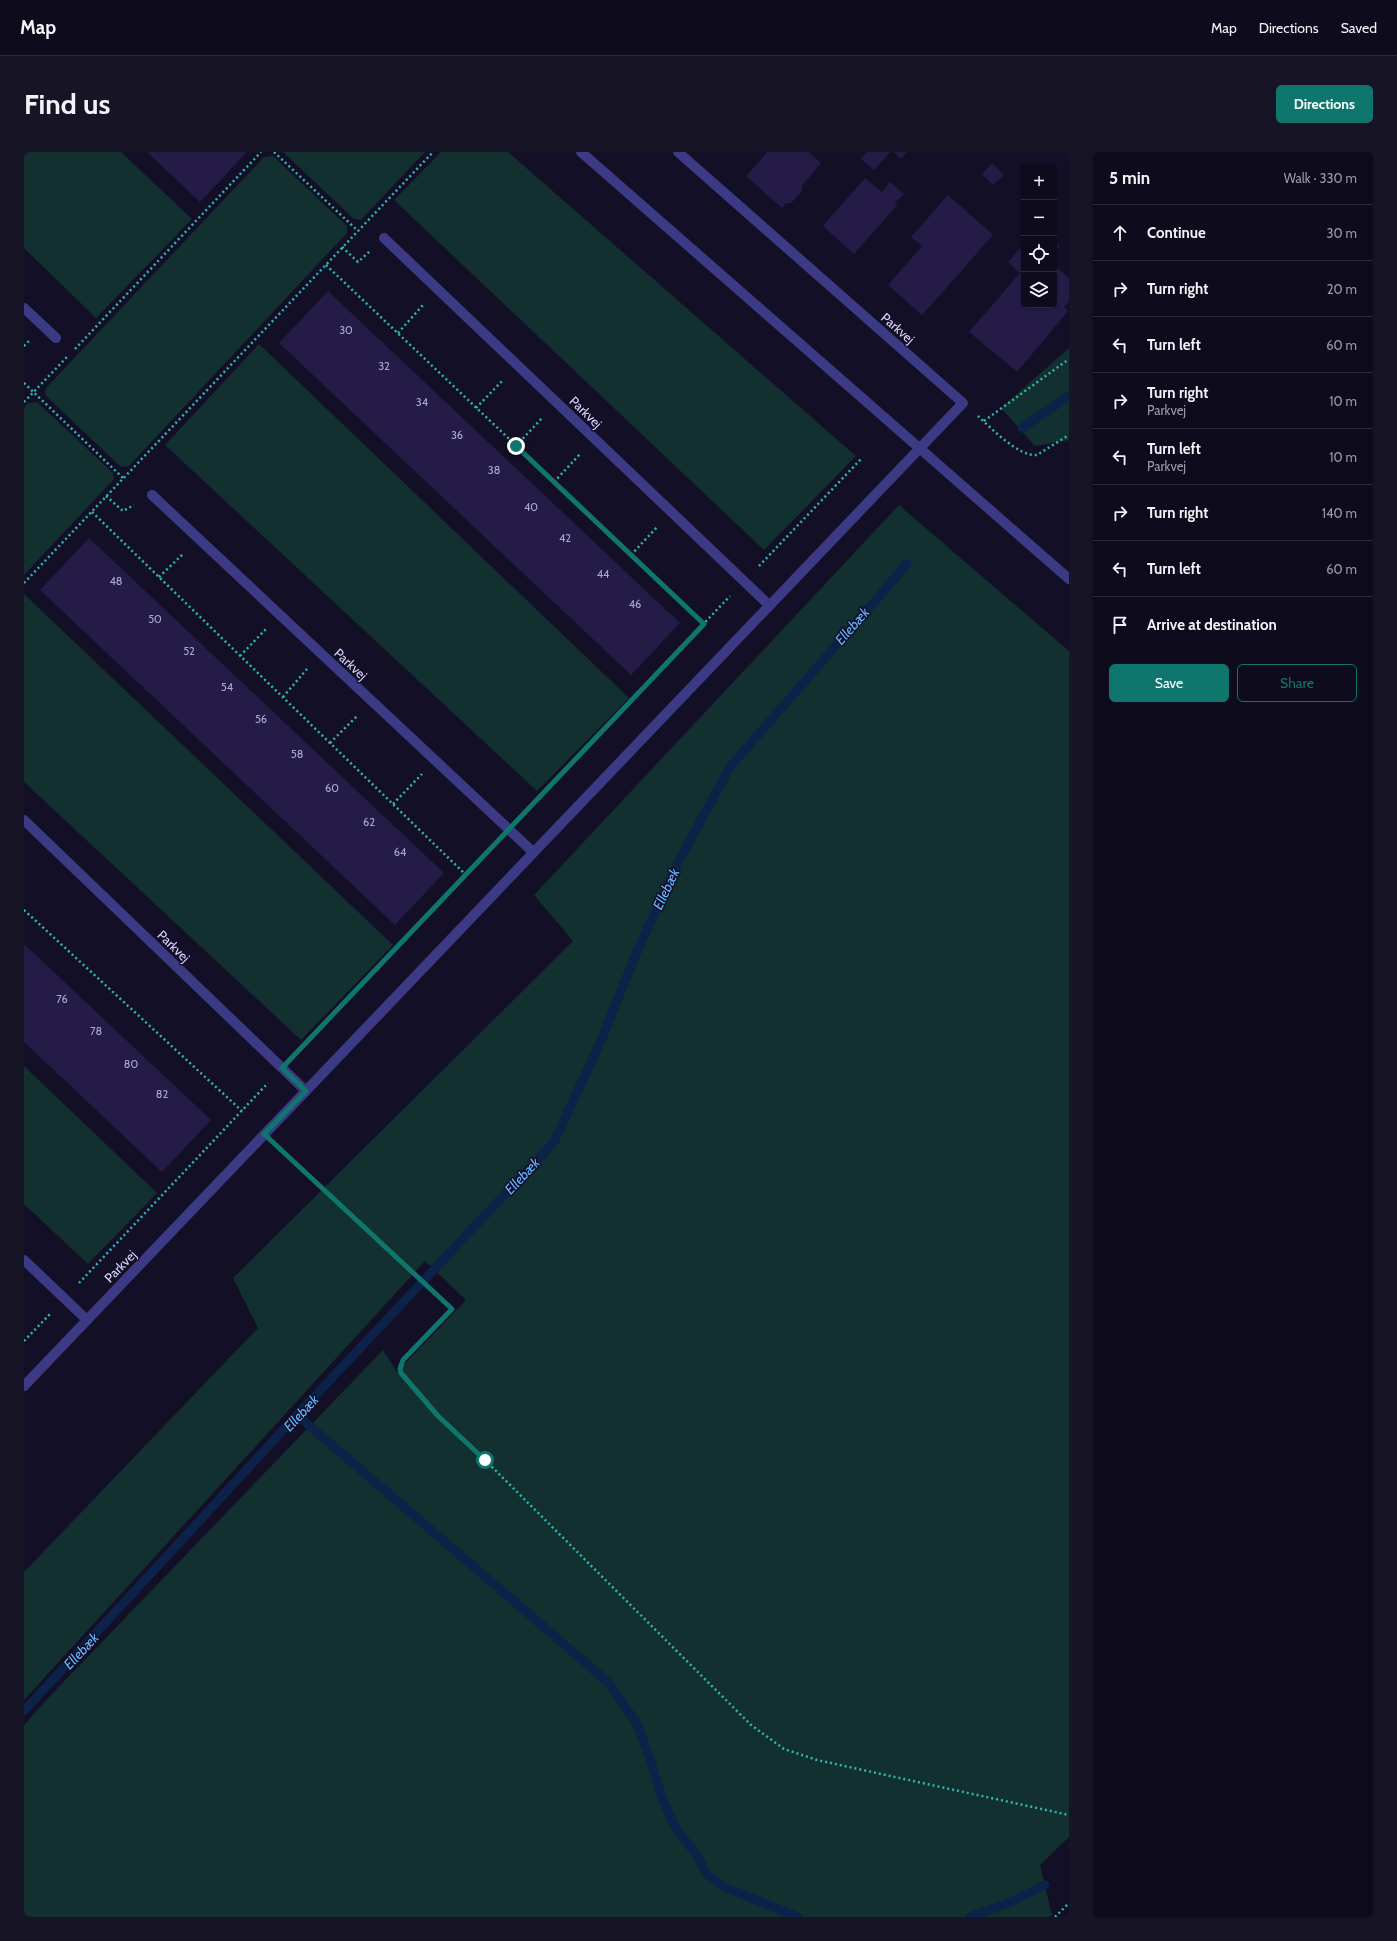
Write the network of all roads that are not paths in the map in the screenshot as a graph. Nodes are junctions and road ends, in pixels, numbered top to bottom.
1 (581, 152) edge
2 (678, 152) edge
3 (384, 238) road end
4 (24, 308) edge
5 (56, 338) dead end
6 (918, 449) junction
7 (152, 495) road end
8 (1069, 579) edge
9 (769, 605) junction
10 (24, 820) edge
11 (533, 852) junction
12 (306, 1091) junction
13 (24, 1260) edge
14 (86, 1320) junction
15 (24, 1386) edge

1 - 6 street
2 - 6 street, Parkvej
3 - 9 street, Parkvej
4 - 5 street
6 - 8 street
6 - 9 street, Parkvej
7 - 11 street, Parkvej
9 - 11 street, Parkvej
10 - 12 street, Parkvej
11 - 12 street, Parkvej
12 - 14 street, Parkvej
13 - 14 street
14 - 15 street, Parkvej

